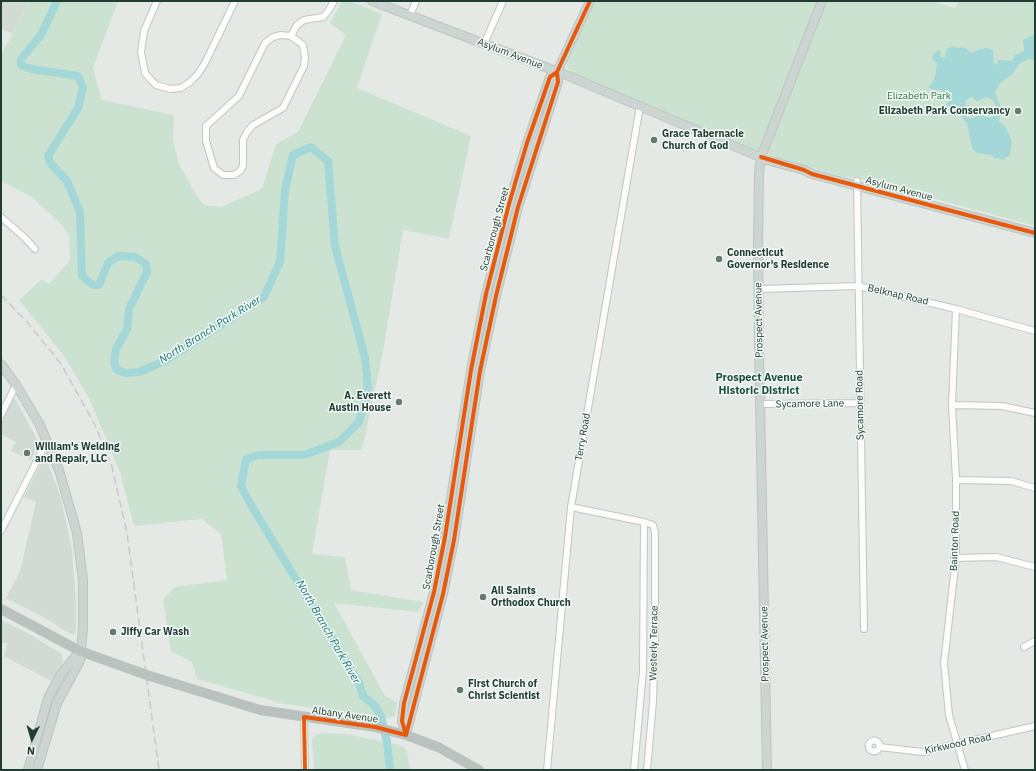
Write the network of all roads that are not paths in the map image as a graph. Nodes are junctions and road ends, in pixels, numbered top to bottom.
1 (157, 1) edge
2 (235, 1) edge
3 (334, 1) edge
4 (372, 1) edge
5 (416, 1) edge
6 (503, 1) edge
7 (590, 1) edge
8 (822, 1) edge
9 (410, 15) junction
10 (291, 36) junction
11 (484, 44) junction
12 (557, 72) junction
13 (640, 106) junction
14 (527, 143) junction
15 (537, 146) junction
16 (761, 157) junction
17 (857, 184) junction
18 (509, 204) junction
19 (518, 207) junction
20 (1, 217) edge
21 (1035, 228) edge
22 (1035, 233) edge
23 (35, 249) dead end
24 (858, 286) junction
25 (758, 289) junction
26 (486, 294) junction
27 (496, 296) junction
28 (956, 309) junction
29 (1035, 331) edge
30 (1, 364) edge
31 (471, 370) junction
32 (480, 370) junction
33 (16, 385) junction
34 (859, 403) junction
35 (760, 404) junction
36 (952, 405) junction
37 (1035, 413) edge
38 (1, 415) edge
39 (47, 441) junction
40 (457, 453) junction
41 (466, 454) junction
42 (956, 480) junction
43 (1035, 488) edge
44 (571, 506) junction
45 (644, 522) junction
46 (1, 531) edge
47 (445, 538) junction
48 (454, 540) junction
49 (956, 558) junction
50 (1035, 567) edge
51 (434, 592) junction
52 (443, 594) junction
53 (1, 609) edge
54 (864, 629) dead end
55 (1035, 641) edge
56 (1024, 648) dead end
57 (80, 651) junction
58 (304, 717) junction
59 (1035, 726) edge
60 (37, 733) junction
61 (406, 734) junction
62 (46, 736) junction
63 (958, 744) junction
64 (880, 747) dead end
65 (28, 770) edge
66 (37, 770) edge
67 (305, 770) edge
68 (479, 770) edge
69 (547, 770) edge
70 (634, 770) edge
71 (647, 770) edge
72 (767, 770) edge
73 (965, 770) edge

1 - 2 street
3 - 10 street
4 - 9 main road, Asylum Avenue
5 - 9 street
6 - 11 street
7 - 12 main road
8 - 16 main road, Prospect Avenue
9 - 11 main road, Asylum Avenue
10 - 10 street
11 - 12 main road, Asylum Avenue
12 - 13 main road, Asylum Avenue
12 - 14 main road, Scarborough Street
12 - 15 main road, Scarborough Street
13 - 16 main road, Asylum Avenue
13 - 44 street, Terry Road
14 - 15 main road
14 - 18 main road, Scarborough Street
15 - 19 main road, Scarborough Street
16 - 17 main road, Asylum Avenue
16 - 25 main road, Prospect Avenue
17 - 21 main road, Asylum Avenue
17 - 22 main road, Asylum Avenue
17 - 24 street, Sycamore Road
18 - 19 main road
18 - 26 main road, Scarborough Street
19 - 27 main road, Scarborough Street
20 - 23 street
24 - 25 street, Belknap Road
24 - 28 street, Belknap Road
24 - 34 street, Sycamore Road
25 - 35 main road, Prospect Avenue
26 - 27 main road
26 - 31 main road, Scarborough Street
27 - 32 main road, Scarborough Street
28 - 29 street, Belknap Road
28 - 36 street, Bainton Road
30 - 33 main road
31 - 32 main road
31 - 40 main road, Scarborough Street
32 - 41 main road, Scarborough Street
33 - 38 street
33 - 39 main road
34 - 35 street, Sycamore Lane
34 - 54 street, Sycamore Road
35 - 72 main road, Prospect Avenue
36 - 37 street
36 - 42 street, Bainton Road
39 - 46 street
39 - 57 main road
40 - 41 main road
40 - 47 main road, Scarborough Street
41 - 48 main road, Scarborough Street
42 - 43 street
42 - 49 street, Bainton Road
44 - 45 street
44 - 69 street, Terry Road
45 - 70 street, Westerly Terrace
45 - 71 street, Westerly Terrace
47 - 48 main road
47 - 51 main road, Scarborough Street
48 - 52 main road, Scarborough Street
49 - 50 street
49 - 63 street, Bainton Road
51 - 52 main road
51 - 61 main road, Scarborough Street
52 - 61 main road, Scarborough Street
53 - 57 highway, Albany Avenue
55 - 56 street
57 - 58 highway, Albany Avenue, bridge
57 - 60 main road
57 - 62 main road
58 - 61 highway, Albany Avenue
58 - 67 street
59 - 63 street, Kirkwood Road
60 - 62 main road
60 - 65 main road
61 - 68 highway, Albany Avenue
62 - 66 main road
63 - 64 street, Kirkwood Road
63 - 73 street, Bainton Road

